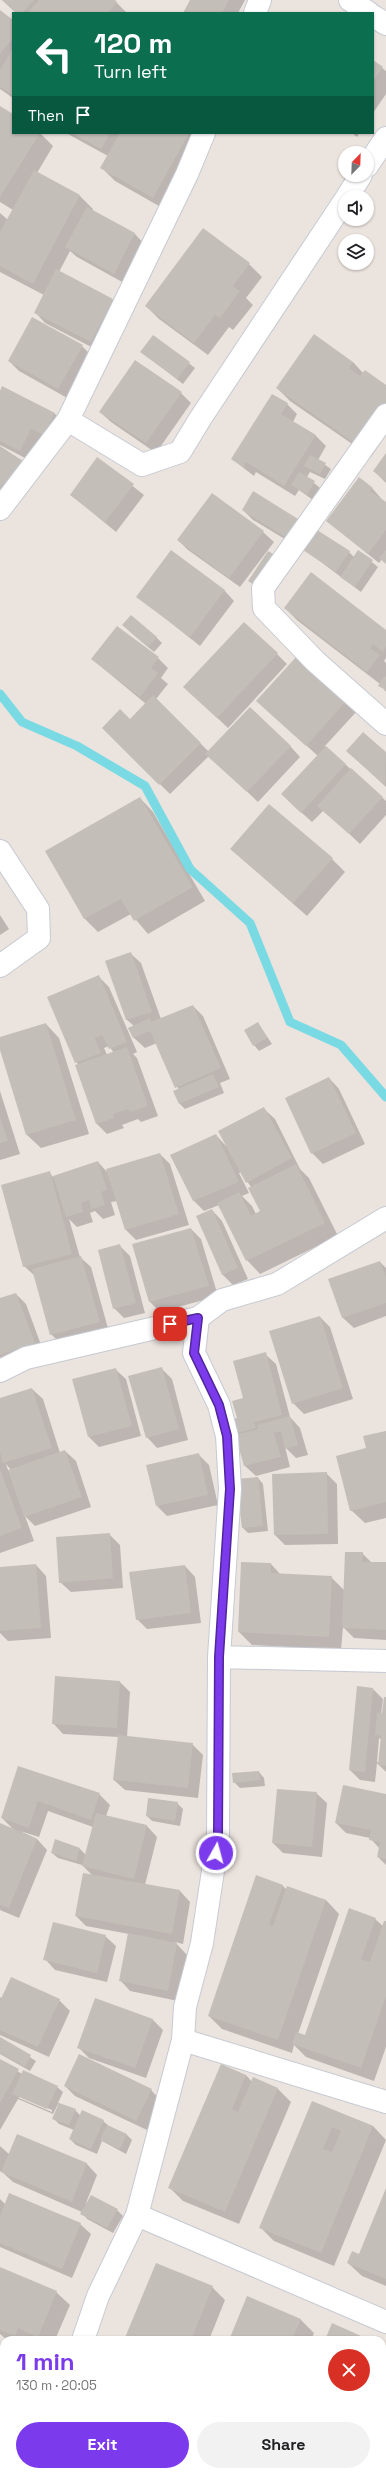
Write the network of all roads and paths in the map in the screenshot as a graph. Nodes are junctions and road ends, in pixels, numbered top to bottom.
1 (260, 0) edge
2 (350, 0) edge
3 (255, 12) edge
4 (368, 12) edge
5 (374, 17) edge
6 (386, 24) edge
7 (204, 134) edge
8 (386, 138) edge
9 (374, 156) edge
10 (338, 211) edge
11 (386, 415) edge
12 (68, 420) junction
13 (0, 509) edge
14 (386, 724) edge
15 (0, 851) edge
16 (0, 966) edge
17 (386, 1218) edge
18 (198, 1318) junction
19 (0, 1371) edge
20 (219, 1657) junction
21 (386, 1661) edge
22 (183, 2040) junction
23 (386, 2102) edge
24 (137, 2215) junction
25 (386, 2322) edge
26 (84, 2336) edge

1 - 3 street
2 - 4 street
5 - 6 street
7 - 12 street
8 - 9 street
10 - 12 street
11 - 14 street
12 - 13 street
15 - 16 street
17 - 18 street
18 - 19 street
18 - 20 street
20 - 21 street
20 - 22 street
22 - 23 street
22 - 24 street
24 - 25 street
24 - 26 street

